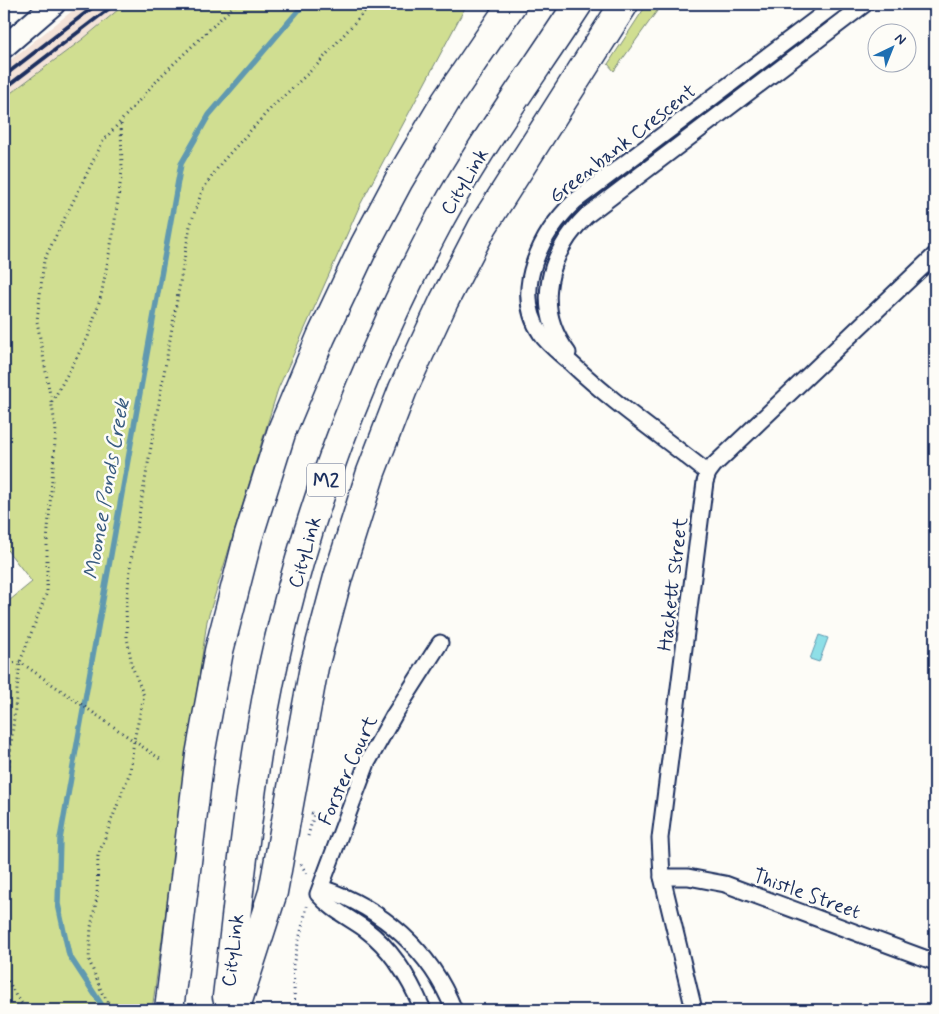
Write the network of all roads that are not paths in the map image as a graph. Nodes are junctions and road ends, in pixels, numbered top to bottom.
1 (54, 4) edge
2 (512, 4) edge
3 (578, 4) edge
4 (624, 4) edge
5 (836, 4) edge
6 (865, 4) edge
7 (4, 47) edge
8 (935, 255) edge
9 (587, 378) junction
10 (708, 473) junction
11 (440, 643) dead end
12 (662, 877) junction
13 (320, 891) junction
14 (935, 962) edge
15 (169, 1010) edge
16 (226, 1010) edge
17 (235, 1010) edge
18 (423, 1010) edge
19 (454, 1010) edge
20 (694, 1010) edge

1 - 7 main road
2 - 15 highway
3 - 16 highway, CityLink / M2
4 - 17 highway
5 - 9 street, Greenbank Crescent
6 - 9 street, Greenbank Crescent
8 - 10 street
9 - 10 street, Greenbank Crescent
10 - 12 street, Hackett Street
11 - 13 street, Forster Court
12 - 14 street, Thistle Street
12 - 20 street, Hackett Street
13 - 18 street
13 - 19 street

